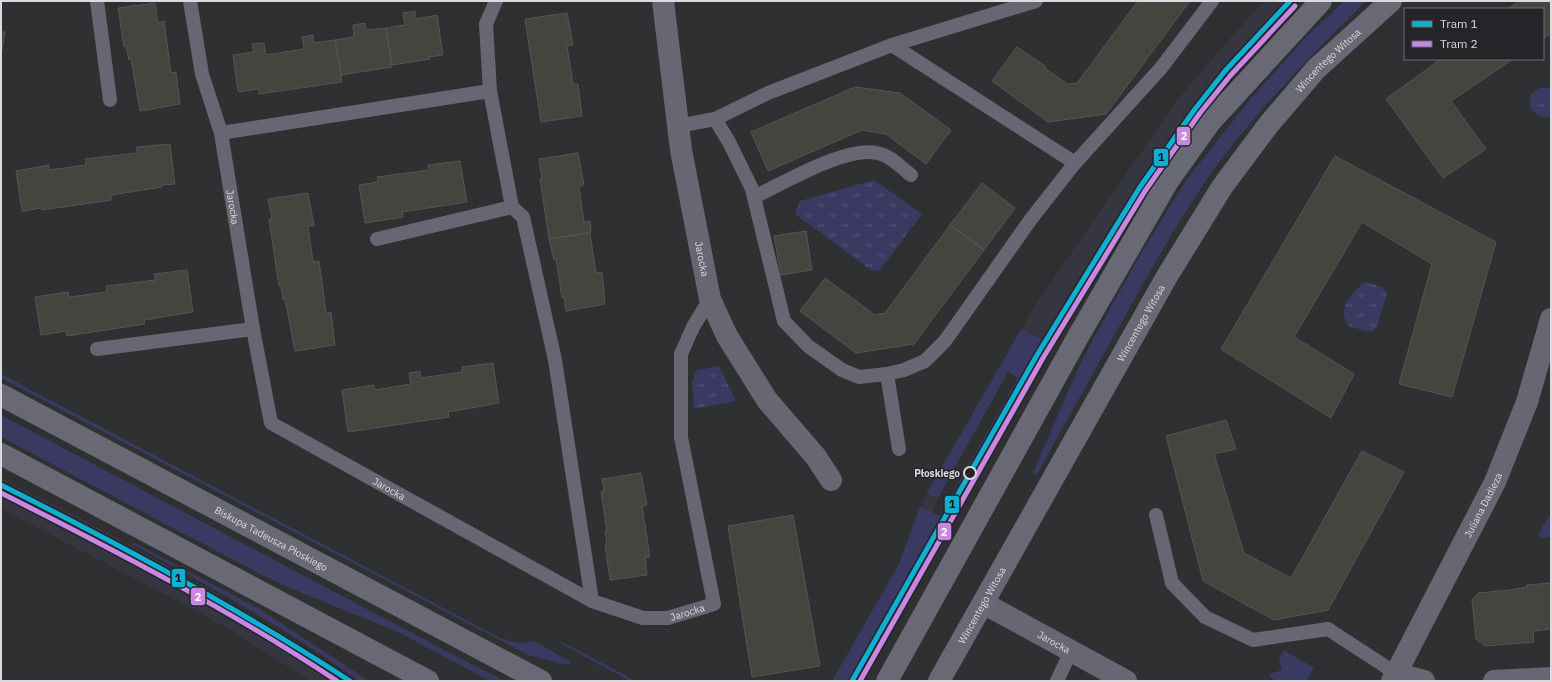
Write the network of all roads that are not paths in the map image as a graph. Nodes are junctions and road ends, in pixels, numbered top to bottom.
1 (97, 1) edge
2 (190, 1) edge
3 (496, 1) edge
4 (663, 1) edge
5 (1036, 1) edge
6 (1212, 1) edge
7 (1321, 1) edge
8 (1391, 1) edge
9 (892, 45) junction
10 (490, 91) junction
11 (110, 100) dead end
12 (715, 119) junction
13 (678, 126) junction
14 (221, 133) junction
15 (1075, 163) junction
16 (911, 175) dead end
17 (754, 197) junction
18 (512, 207) junction
19 (377, 239) dead end
20 (710, 299) junction
21 (1551, 319) edge
22 (253, 329) junction
23 (97, 350) dead end
24 (887, 374) junction
25 (1, 395) edge
26 (899, 449) dead end
27 (1, 454) edge
28 (831, 480) dead end
29 (1156, 515) dead end
30 (592, 601) junction
31 (983, 603) junction
32 (1071, 651) junction
33 (1394, 678) edge
34 (1551, 678) edge
35 (428, 681) edge
36 (541, 681) edge
37 (887, 681) edge
38 (939, 681) edge
39 (1057, 681) edge
40 (1126, 681) edge
41 (1424, 681) edge
42 (1494, 681) edge

1 - 11 lane
2 - 14 lane, Jarocka
3 - 10 lane
4 - 13 street, Jarocka
5 - 9 lane
6 - 15 lane
7 - 37 main road
8 - 31 main road, Wincentego Witosa
9 - 12 lane
9 - 15 lane
10 - 14 lane
10 - 18 lane
12 - 13 lane
12 - 17 lane
13 - 20 street, Jarocka
14 - 22 lane, Jarocka
15 - 24 lane
16 - 17 lane
17 - 24 lane
18 - 19 lane
18 - 30 lane
20 - 28 street, Jarocka
20 - 30 lane, Jarocka
21 - 33 street, Juliana Dadleza
22 - 23 lane
22 - 30 lane, Jarocka
24 - 26 lane
25 - 36 main road, Biskupa Tadeusza Płoskiego
27 - 35 main road
29 - 33 lane
31 - 32 street, Jarocka
31 - 38 main road, Wincentego Witosa
32 - 39 lane
32 - 40 street, Jarocka
33 - 41 street
34 - 42 street

